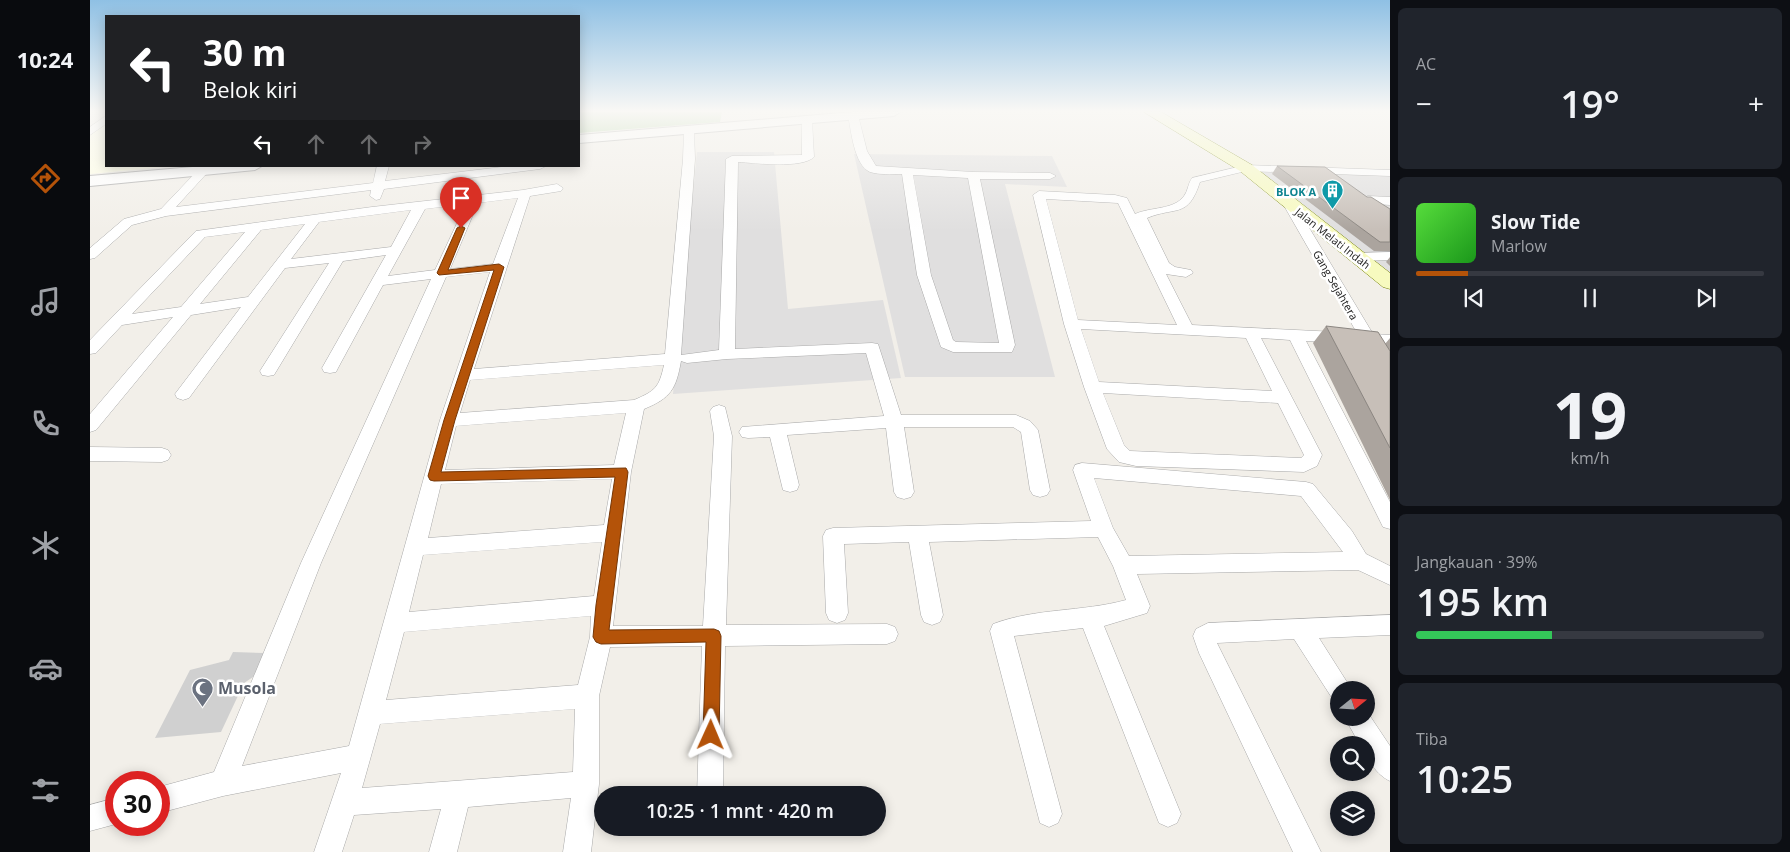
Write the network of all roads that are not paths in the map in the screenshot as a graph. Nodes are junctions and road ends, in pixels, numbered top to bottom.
1 (689, 152) edge
2 (808, 152) edge
3 (861, 152) edge
4 (1219, 152) edge
5 (246, 167) edge
6 (382, 167) edge
7 (532, 167) edge
8 (1246, 168) junction
9 (1327, 171) junction
10 (202, 172) junction
11 (907, 172) junction
12 (1390, 173) edge
13 (973, 175) junction
14 (1050, 176) dead end
15 (90, 181) edge
16 (1346, 184) edge
17 (379, 186) junction
18 (556, 188) dead end
19 (523, 194) junction
20 (474, 199) junction
21 (1390, 201) edge
22 (1289, 204) junction
23 (420, 206) junction
24 (372, 211) junction
25 (164, 212) junction
26 (1390, 215) edge
27 (314, 220) junction
28 (257, 226) junction
29 (201, 234) junction
30 (186, 235) dead end
31 (397, 250) junction
32 (90, 255) edge
33 (1390, 256) edge
34 (339, 257) junction
35 (1358, 258) junction
36 (279, 265) junction
37 (499, 267) junction
38 (442, 273) junction
39 (1186, 273) dead end
40 (378, 281) junction
41 (1390, 283) edge
42 (253, 301) junction
43 (187, 310) junction
44 (116, 321) junction
45 (1072, 324) junction
46 (1187, 330) junction
47 (1251, 334) junction
48 (1296, 336) junction
49 (1368, 340) junction
50 (1390, 340) edge
51 (90, 349) edge
52 (727, 354) junction
53 (680, 359) junction
54 (330, 368) dead end
55 (268, 371) dead end
56 (464, 375) junction
57 (1390, 376) edge
58 (1092, 387) junction
59 (183, 394) dead end
60 (1282, 397) junction
61 (636, 406) junction
62 (718, 411) dead end
63 (449, 420) junction
64 (894, 421) junction
65 (90, 426) edge
66 (777, 430) junction
67 (748, 432) dead end
68 (90, 454) edge
69 (162, 455) dead end
70 (622, 472) junction
71 (434, 476) junction
72 (790, 485) dead end
73 (1040, 490) dead end
74 (904, 492) dead end
75 (1390, 521) edge
76 (1104, 529) junction
77 (612, 533) junction
78 (918, 534) junction
79 (414, 547) junction
80 (1358, 561) junction
81 (1123, 565) junction
82 (1390, 576) edge
83 (603, 605) junction
84 (838, 613) dead end
85 (932, 615) dead end
86 (1090, 618) junction
87 (394, 623) junction
88 (1390, 625) edge
89 (1301, 630) junction
90 (887, 634) dead end
91 (714, 636) junction
92 (601, 637) junction
93 (1334, 681) edge
94 (587, 696) junction
95 (371, 713) junction
96 (1362, 726) edge
97 (359, 757) junction
98 (1390, 768) edge
99 (223, 783) junction
100 (586, 784) junction
101 (710, 786) edge
102 (458, 795) junction
103 (170, 797) edge
104 (345, 802) junction
105 (105, 814) edge
106 (1049, 814) dead end
107 (1168, 814) dead end
108 (90, 818) edge
109 (328, 852) edge
110 (443, 852) edge
111 (577, 852) edge
112 (1307, 852) edge

1 - 53 street
2 - 52 street
3 - 11 street
4 - 8 main road, Jalan Melati Indah
5 - 10 street
6 - 17 street
7 - 17 street
8 - 9 street
8 - 22 main road, Jalan Melati Indah
8 - 39 street
9 - 12 street
9 - 16 street
10 - 15 street
10 - 25 street
11 - 13 street
11 - 13 street
13 - 14 street
17 - 24 street
17 - 25 street
18 - 19 street
19 - 20 street
19 - 37 street
20 - 23 street
20 - 38 street
21 - 26 street
22 - 35 main road, Jalan Melati Indah
22 - 49 street, Gang Sejahtera
23 - 24 street
23 - 31 street
24 - 27 street
25 - 32 street
27 - 28 street
27 - 36 street
28 - 29 street
28 - 43 street
29 - 30 street
29 - 44 street
31 - 34 street
31 - 40 street
33 - 35 street
34 - 36 street
34 - 55 street
35 - 41 main road, Jalan Melati Indah
36 - 42 street
37 - 38 street
37 - 56 street
38 - 40 street
38 - 99 street
40 - 54 street
42 - 43 street
42 - 59 street
43 - 44 street
43 - 65 street
44 - 51 street
45 - 46 street
45 - 46 street
45 - 58 street
46 - 47 street
47 - 48 street
47 - 60 street
48 - 49 street
48 - 75 street
49 - 50 street
49 - 57 street, Gang Sejahtera
52 - 53 street
52 - 64 street
53 - 56 street
53 - 61 street
56 - 63 street
58 - 60 street
58 - 60 street
61 - 63 street
61 - 70 street
62 - 91 street
63 - 71 street
64 - 66 street
64 - 73 street
64 - 74 street
66 - 67 street
66 - 72 street
68 - 69 street
70 - 71 street
70 - 77 street
71 - 79 street
76 - 78 street
76 - 80 street
76 - 81 street
77 - 79 street
77 - 83 street
78 - 84 street
78 - 85 street
79 - 87 street
80 - 81 street
80 - 82 street
81 - 86 street
83 - 87 street
83 - 92 street
86 - 106 street
86 - 107 street
87 - 95 street
88 - 89 street
89 - 93 street
89 - 112 street
90 - 91 street
91 - 92 street
91 - 101 street
92 - 94 street
94 - 95 street
94 - 100 street
95 - 97 street
96 - 98 street
97 - 99 street
97 - 104 street
99 - 103 street
100 - 102 street
100 - 111 street
102 - 104 street
102 - 110 street
104 - 109 street
105 - 108 street

